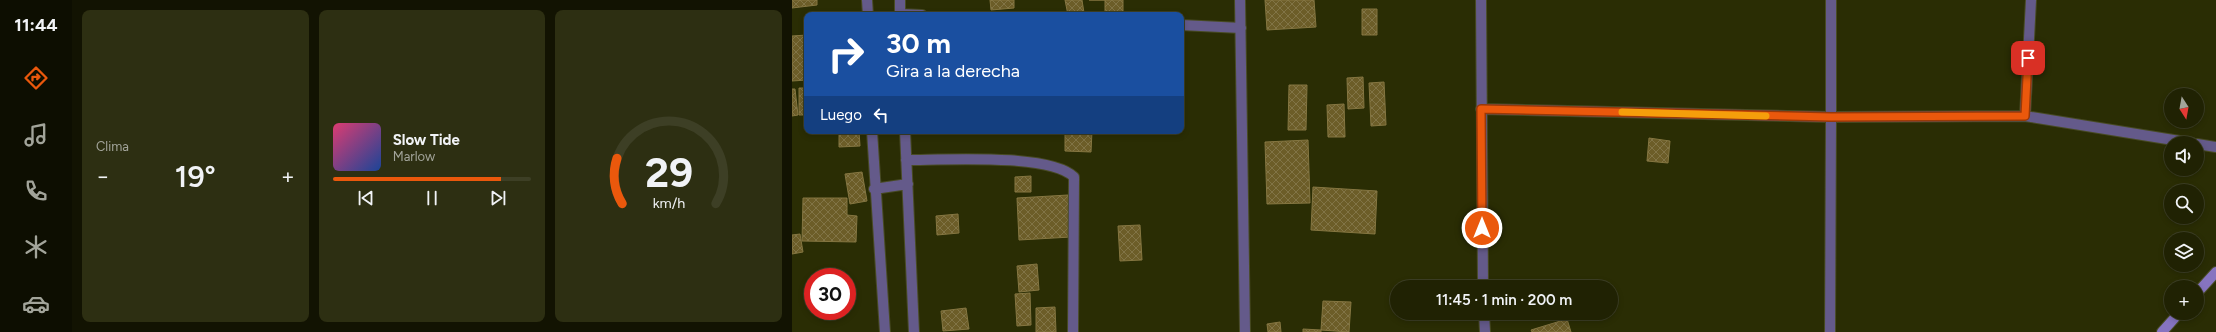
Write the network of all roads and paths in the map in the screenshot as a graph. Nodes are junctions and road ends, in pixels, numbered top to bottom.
1 (867, 0) edge
2 (900, 0) edge
3 (1240, 0) edge
4 (1480, 0) edge
5 (1831, 0) edge
6 (2031, 0) edge
7 (868, 12) edge
8 (900, 12) edge
9 (1184, 26) edge
10 (1241, 28) junction
11 (1481, 109) junction
12 (2025, 116) junction
13 (1831, 117) junction
14 (872, 134) edge
15 (905, 134) edge
16 (2164, 138) edge
17 (2204, 145) edge
18 (2216, 147) edge
19 (906, 160) junction
20 (908, 184) junction
21 (874, 189) junction
22 (2216, 272) edge
23 (1483, 280) edge
24 (2204, 285) edge
25 (1484, 320) edge
26 (2173, 320) edge
27 (885, 332) edge
28 (914, 332) edge
29 (1073, 332) edge
30 (1245, 332) edge
31 (1485, 332) edge
32 (1830, 332) edge
33 (2162, 332) edge

1 - 7 street
2 - 8 street
3 - 10 street
4 - 11 street
5 - 13 street
6 - 12 street
9 - 10 street
10 - 30 street
11 - 13 street
11 - 23 street
12 - 13 street
12 - 16 street
13 - 32 street
14 - 21 street
15 - 19 street
17 - 18 street
19 - 20 street
19 - 29 street
20 - 21 street
20 - 28 street
21 - 27 street
22 - 24 street
25 - 31 street
26 - 33 street

